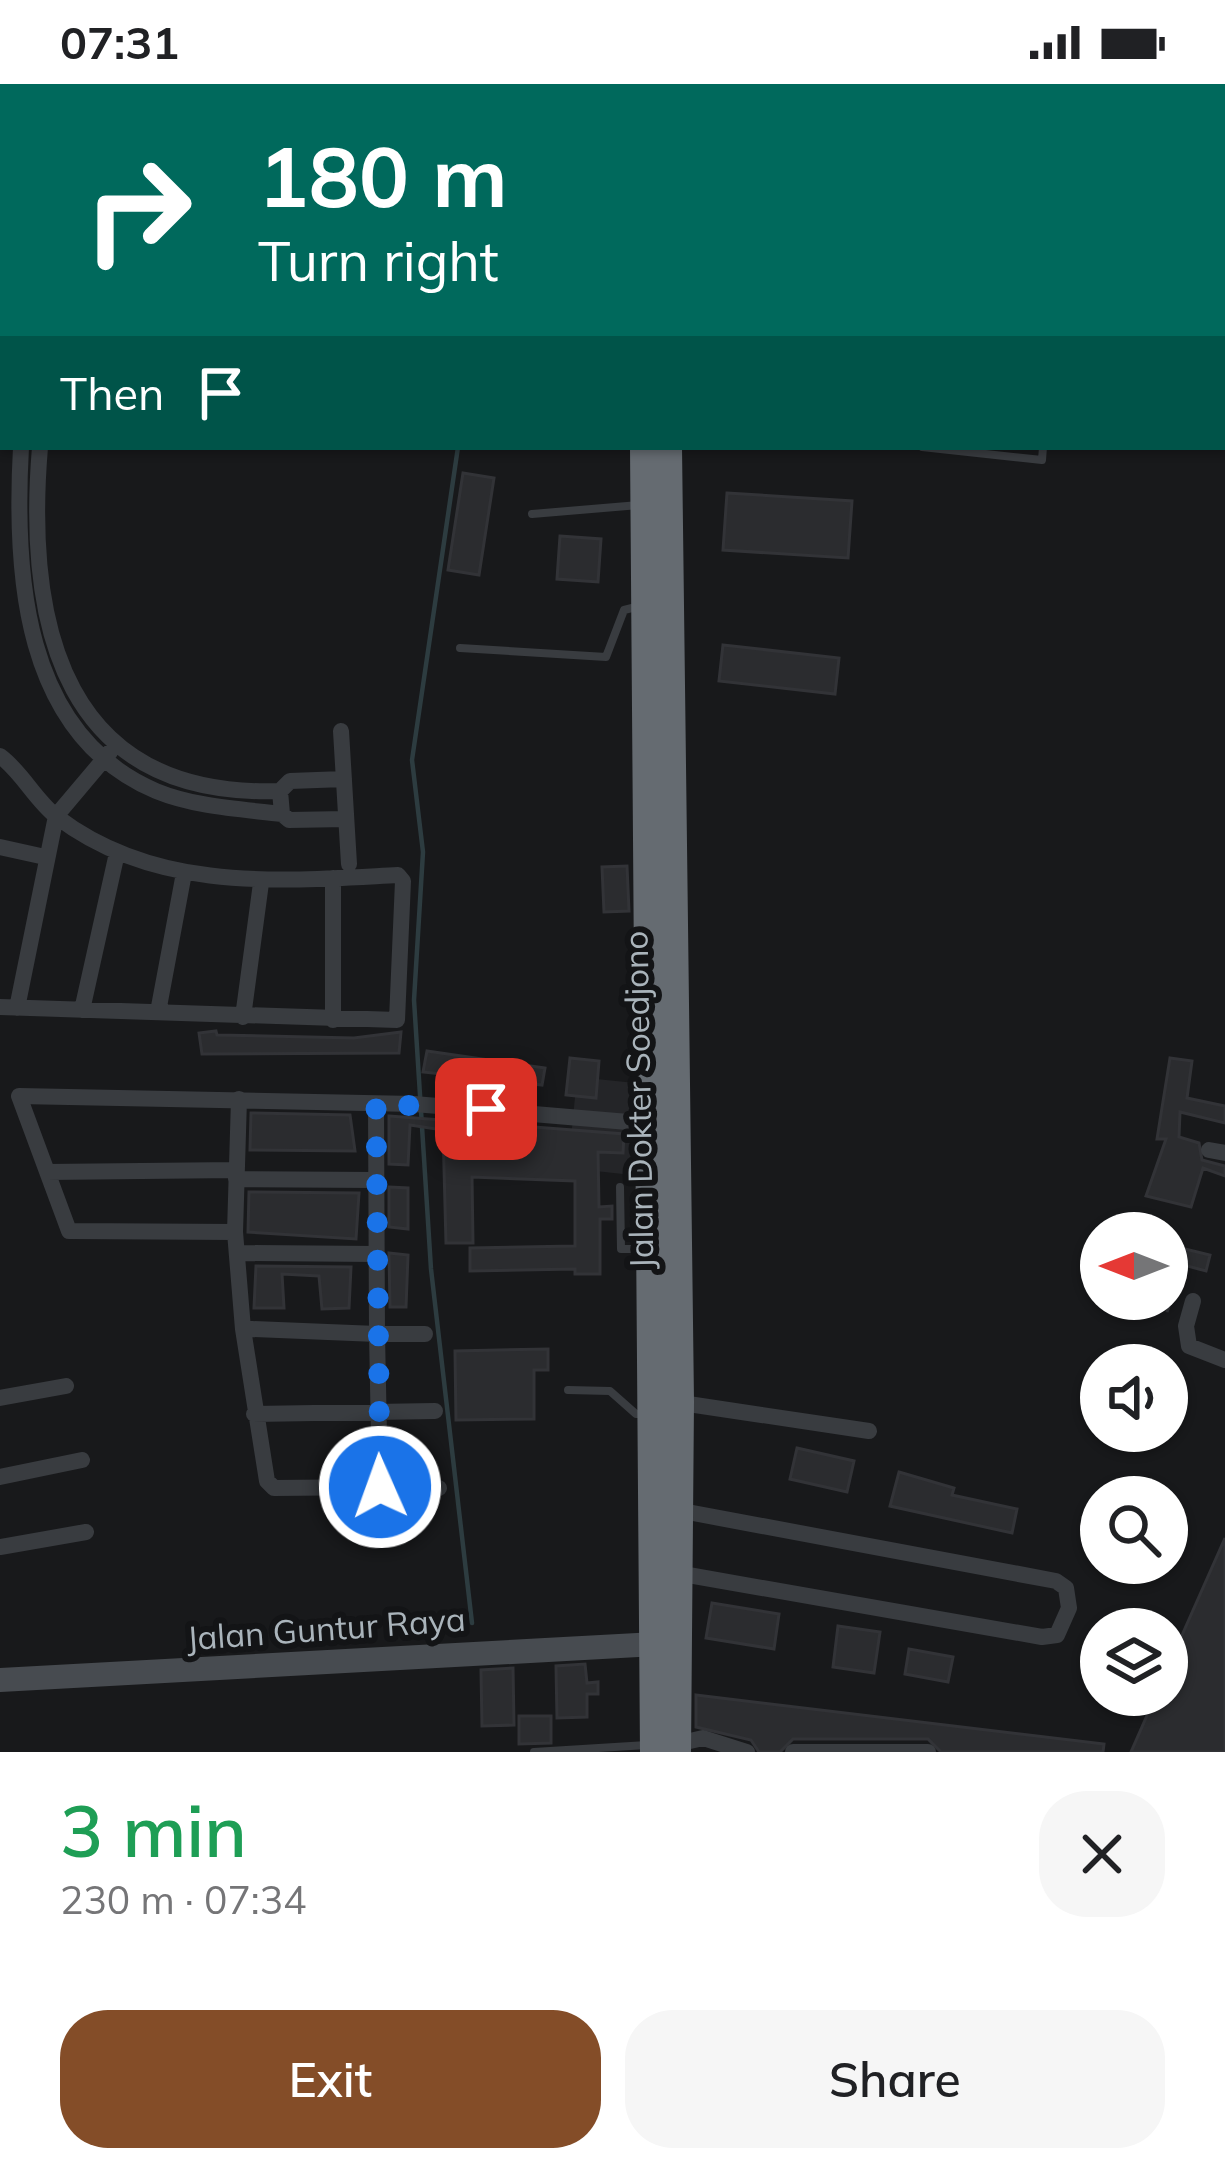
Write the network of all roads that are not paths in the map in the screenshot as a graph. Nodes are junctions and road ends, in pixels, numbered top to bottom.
1 (21, 450) edge
2 (39, 450) edge
3 (647, 450) edge
4 (666, 450) edge
5 (950, 450) edge
6 (1043, 450) edge
7 (19, 494) edge
8 (656, 502) junction
9 (532, 514) dead end
10 (648, 604) junction
11 (460, 648) dead end
12 (341, 731) dead end
13 (109, 754) junction
14 (0, 756) edge
15 (344, 779) junction
16 (280, 791) junction
17 (282, 814) junction
18 (56, 816) junction
19 (346, 819) junction
20 (0, 847) edge
21 (117, 853) junction
22 (660, 856) junction
23 (45, 857) junction
24 (349, 864) dead end
25 (184, 873) junction
26 (333, 878) junction
27 (261, 883) junction
28 (660, 892) junction
29 (8, 1007) edge
30 (82, 1010) junction
31 (158, 1012) junction
32 (243, 1017) junction
33 (333, 1020) junction
34 (239, 1099) junction
35 (376, 1104) junction
36 (652, 1124) junction
37 (46, 1172) junction
38 (236, 1174) junction
39 (375, 1180) junction
40 (620, 1187) dead end
41 (235, 1232) junction
42 (653, 1249) junction
43 (238, 1253) junction
44 (376, 1254) junction
45 (1192, 1301) dead end
46 (243, 1329) junction
47 (376, 1334) junction
48 (425, 1334) dead end
49 (1225, 1360) edge
50 (65, 1386) dead end
51 (568, 1390) dead end
52 (0, 1399) edge
53 (669, 1405) junction
54 (377, 1411) junction
55 (435, 1411) dead end
56 (254, 1414) junction
57 (869, 1431) dead end
58 (82, 1460) dead end
59 (0, 1477) edge
60 (380, 1487) junction
61 (439, 1488) dead end
62 (684, 1511) junction
63 (86, 1532) dead end
64 (0, 1547) edge
65 (683, 1574) junction
66 (656, 1644) junction
67 (0, 1680) edge
68 (666, 1748) edge
69 (534, 1752) edge
70 (746, 1752) edge
71 (793, 1752) edge
72 (928, 1752) edge

1 - 7 street
2 - 7 street
3 - 8 highway, Jalan Dokter Soedjono
4 - 8 highway, Jalan Dokter Soedjono
5 - 6 lane
7 - 13 street
8 - 9 lane
8 - 10 highway, Jalan Dokter Soedjono
8 - 22 highway, Jalan Dokter Soedjono
10 - 11 lane
10 - 22 highway, Jalan Dokter Soedjono
12 - 15 street
13 - 16 street
13 - 17 street
13 - 18 street
14 - 18 street
15 - 16 street
15 - 19 street
16 - 17 street
17 - 19 street
18 - 21 street
18 - 23 street
19 - 24 street
20 - 23 street
21 - 25 street
21 - 30 street
22 - 28 highway, Jalan Dokter Soedjono
23 - 29 street
25 - 27 street
25 - 31 street
26 - 27 street
26 - 33 street
26 - 33 street
27 - 32 street
28 - 36 highway, Jalan Dokter Soedjono
28 - 53 highway, Jalan Dokter Soedjono
29 - 30 street
30 - 31 street
31 - 32 street
32 - 33 street
34 - 35 street
34 - 37 street
34 - 38 street
35 - 36 street
35 - 39 street
36 - 42 highway, Jalan Dokter Soedjono
37 - 38 street
37 - 41 street
38 - 39 street
38 - 41 street
39 - 44 street
40 - 42 lane
41 - 43 street
42 - 53 highway, Jalan Dokter Soedjono
43 - 44 street
43 - 46 street
44 - 47 street
45 - 49 street
46 - 47 street
46 - 56 street
47 - 48 street
47 - 54 street
50 - 52 street
51 - 53 lane
53 - 57 street
53 - 62 highway, Jalan Dokter Soedjono
53 - 66 highway, Jalan Dokter Soedjono
54 - 55 street
54 - 56 street
54 - 60 street
56 - 60 street
58 - 59 street
60 - 61 street
62 - 65 highway, Jalan Dokter Soedjono
62 - 65 street
63 - 64 street
65 - 68 highway, Jalan Dokter Soedjono
66 - 67 street, Jalan Guntur Raya
66 - 68 highway, Jalan Dokter Soedjono
68 - 69 lane
68 - 70 street
71 - 72 street

